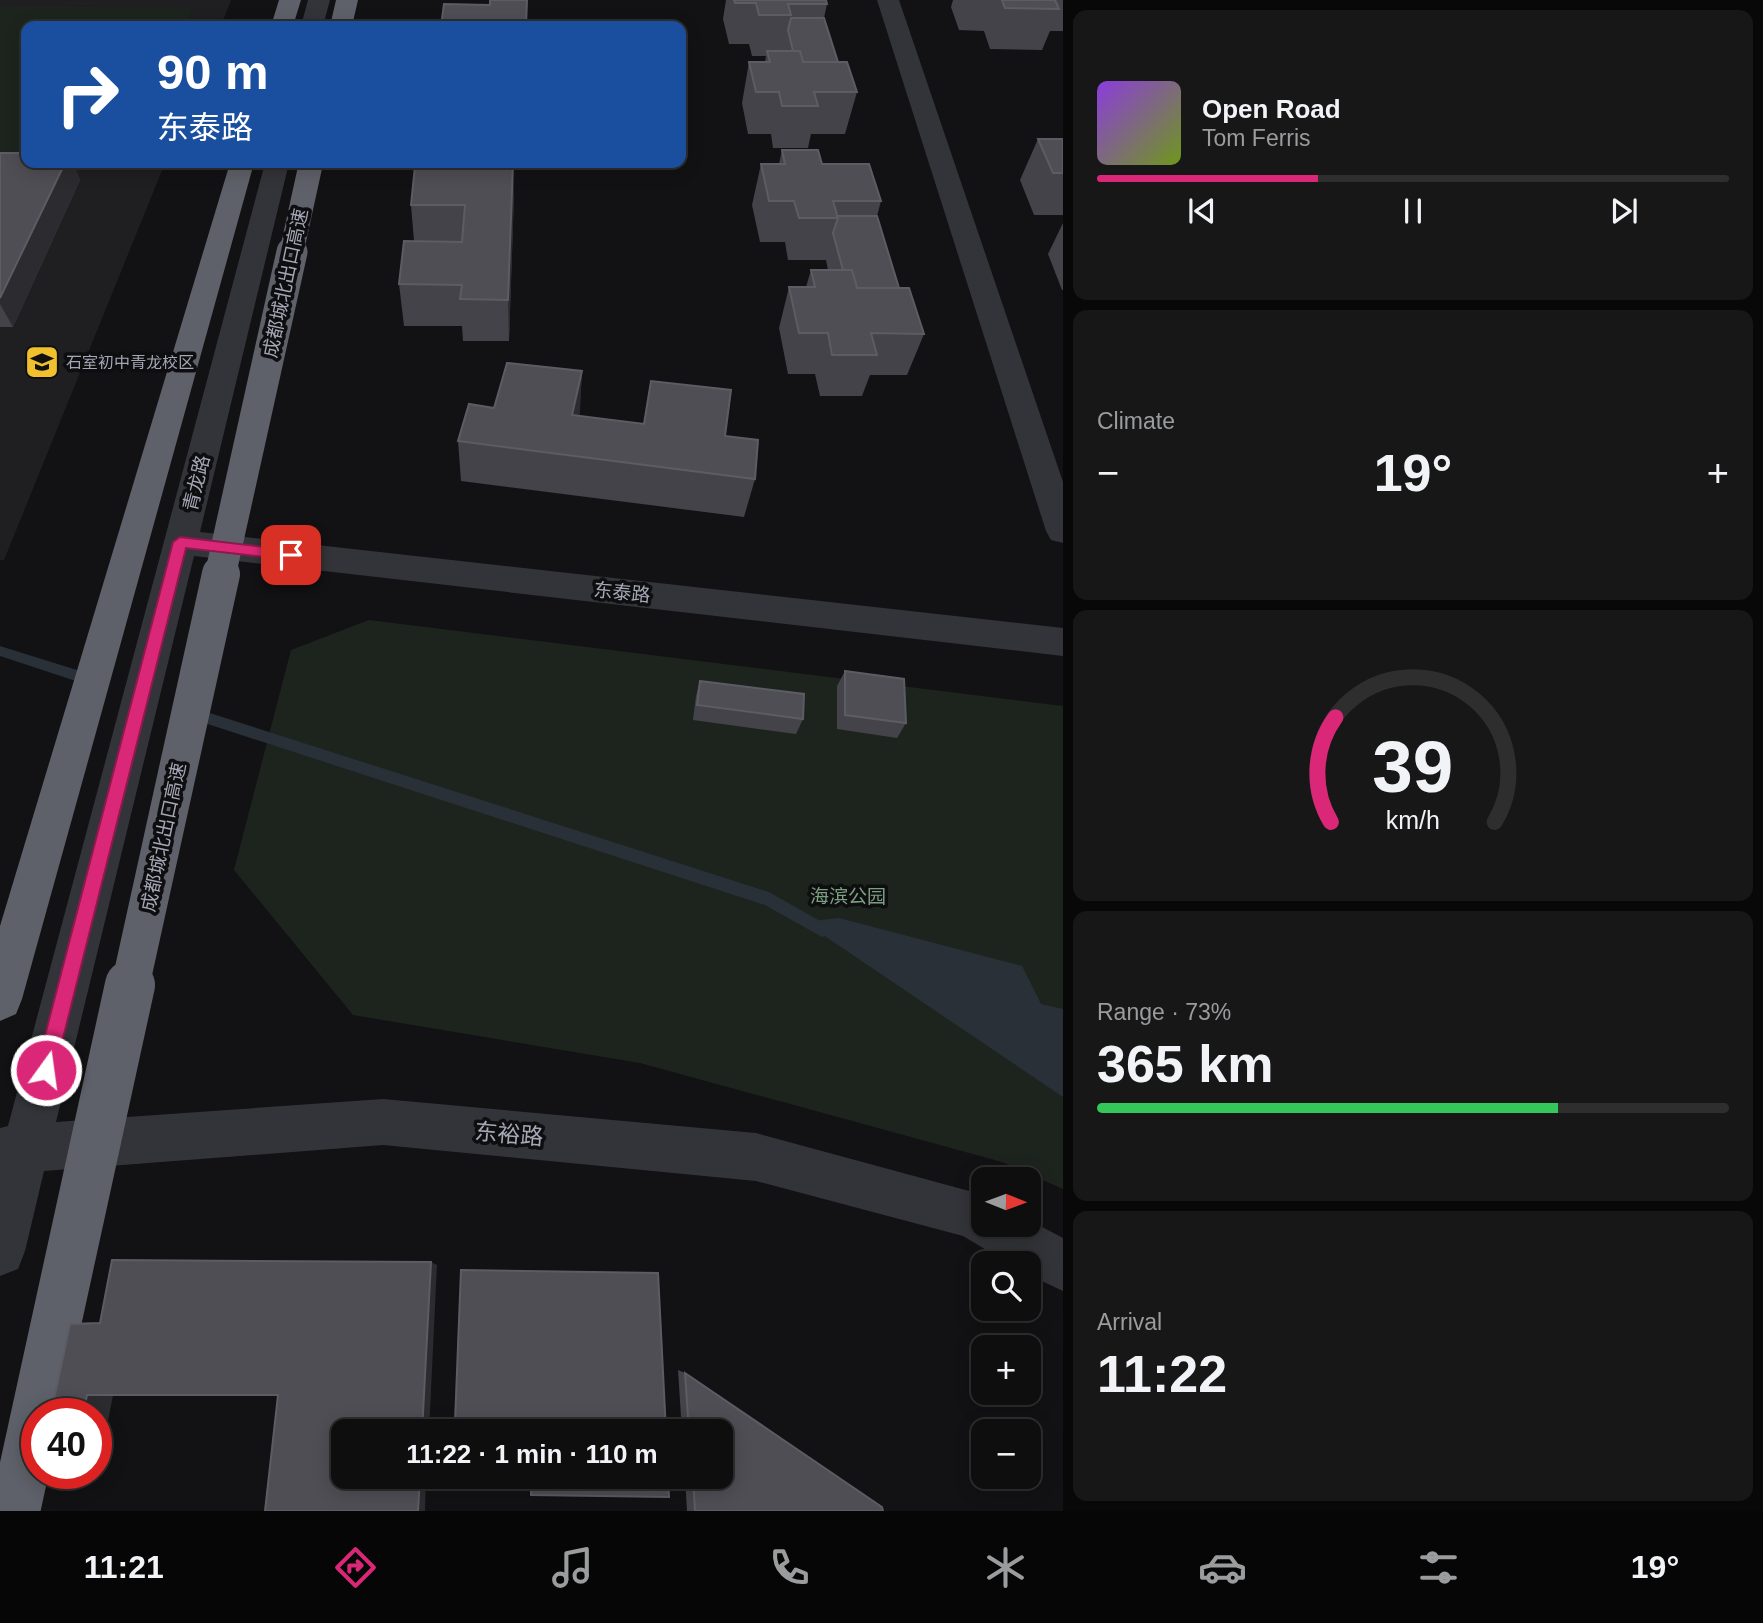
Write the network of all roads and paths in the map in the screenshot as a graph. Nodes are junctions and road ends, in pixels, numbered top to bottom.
1 (289, 0) edge
2 (319, 0) edge
3 (347, 0) edge
4 (888, 0) edge
5 (283, 21) edge
6 (313, 21) edge
7 (342, 21) edge
8 (241, 168) edge
9 (277, 168) edge
10 (310, 168) edge
11 (1063, 531) edge
12 (180, 542) junction
13 (1063, 642) edge
14 (0, 999) edge
15 (13, 1148) edge
16 (971, 1214) edge
17 (1011, 1237) edge
18 (0, 1251) edge
19 (1063, 1266) edge
20 (15, 1511) edge

1 - 5 highway
2 - 6 street
3 - 7 highway
4 - 11 street
8 - 14 highway
9 - 12 street, 青龙路
10 - 20 highway, 成都城北出口高速, bridge
12 - 13 street, 东泰路
12 - 15 street, 青龙路
15 - 16 street, 东裕路
15 - 18 street, 青龙路
17 - 19 street

